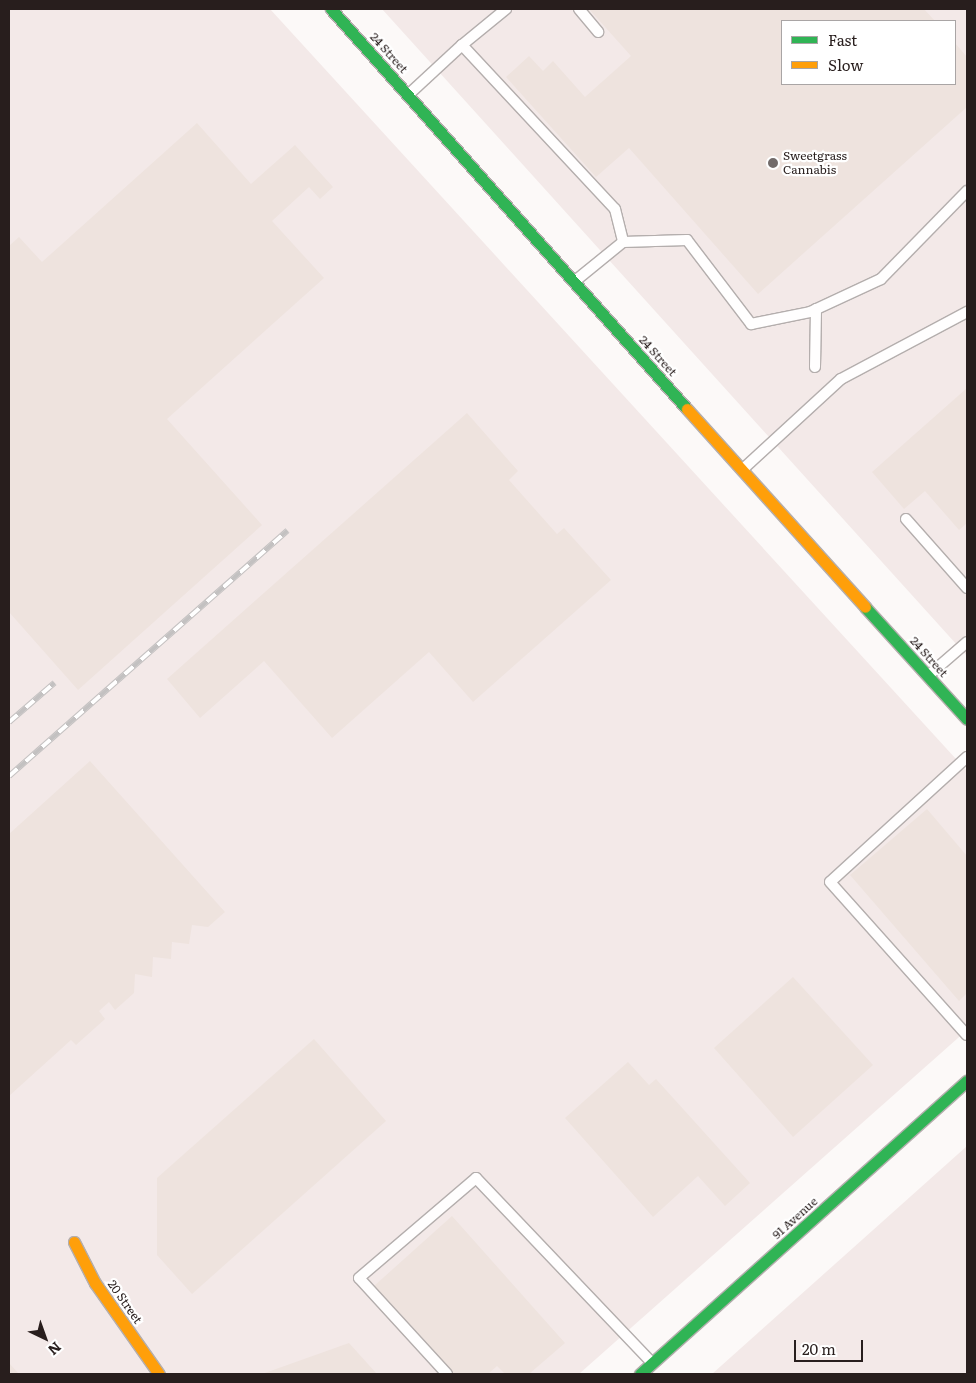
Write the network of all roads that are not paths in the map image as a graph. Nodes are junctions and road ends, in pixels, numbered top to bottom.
1 (331, 9) edge
2 (506, 9) edge
3 (580, 9) edge
4 (598, 32) dead end
5 (462, 45) junction
6 (408, 95) junction
7 (967, 191) edge
8 (624, 242) junction
9 (574, 282) junction
10 (816, 309) junction
11 (967, 312) edge
12 (815, 367) dead end
13 (742, 470) junction
14 (906, 519) dead end
15 (967, 588) edge
16 (967, 642) edge
17 (928, 675) junction
18 (967, 719) edge
19 (967, 757) edge
20 (967, 1035) edge
21 (967, 1081) edge
22 (74, 1242) dead end
23 (653, 1364) junction
24 (159, 1374) edge
25 (447, 1374) edge
26 (640, 1374) edge

1 - 6 street, 24 Street
2 - 5 lane
3 - 4 lane
5 - 6 lane
5 - 8 lane
6 - 9 street, 24 Street
7 - 10 lane
8 - 9 lane
8 - 10 lane
9 - 13 street, 24 Street
10 - 12 lane
11 - 13 lane
13 - 17 street, 24 Street
14 - 15 lane
16 - 17 lane
17 - 18 street, 24 Street
19 - 20 lane
21 - 23 street, 91 Avenue
22 - 24 street, 20 Street
23 - 25 lane
23 - 26 street, 91 Avenue

